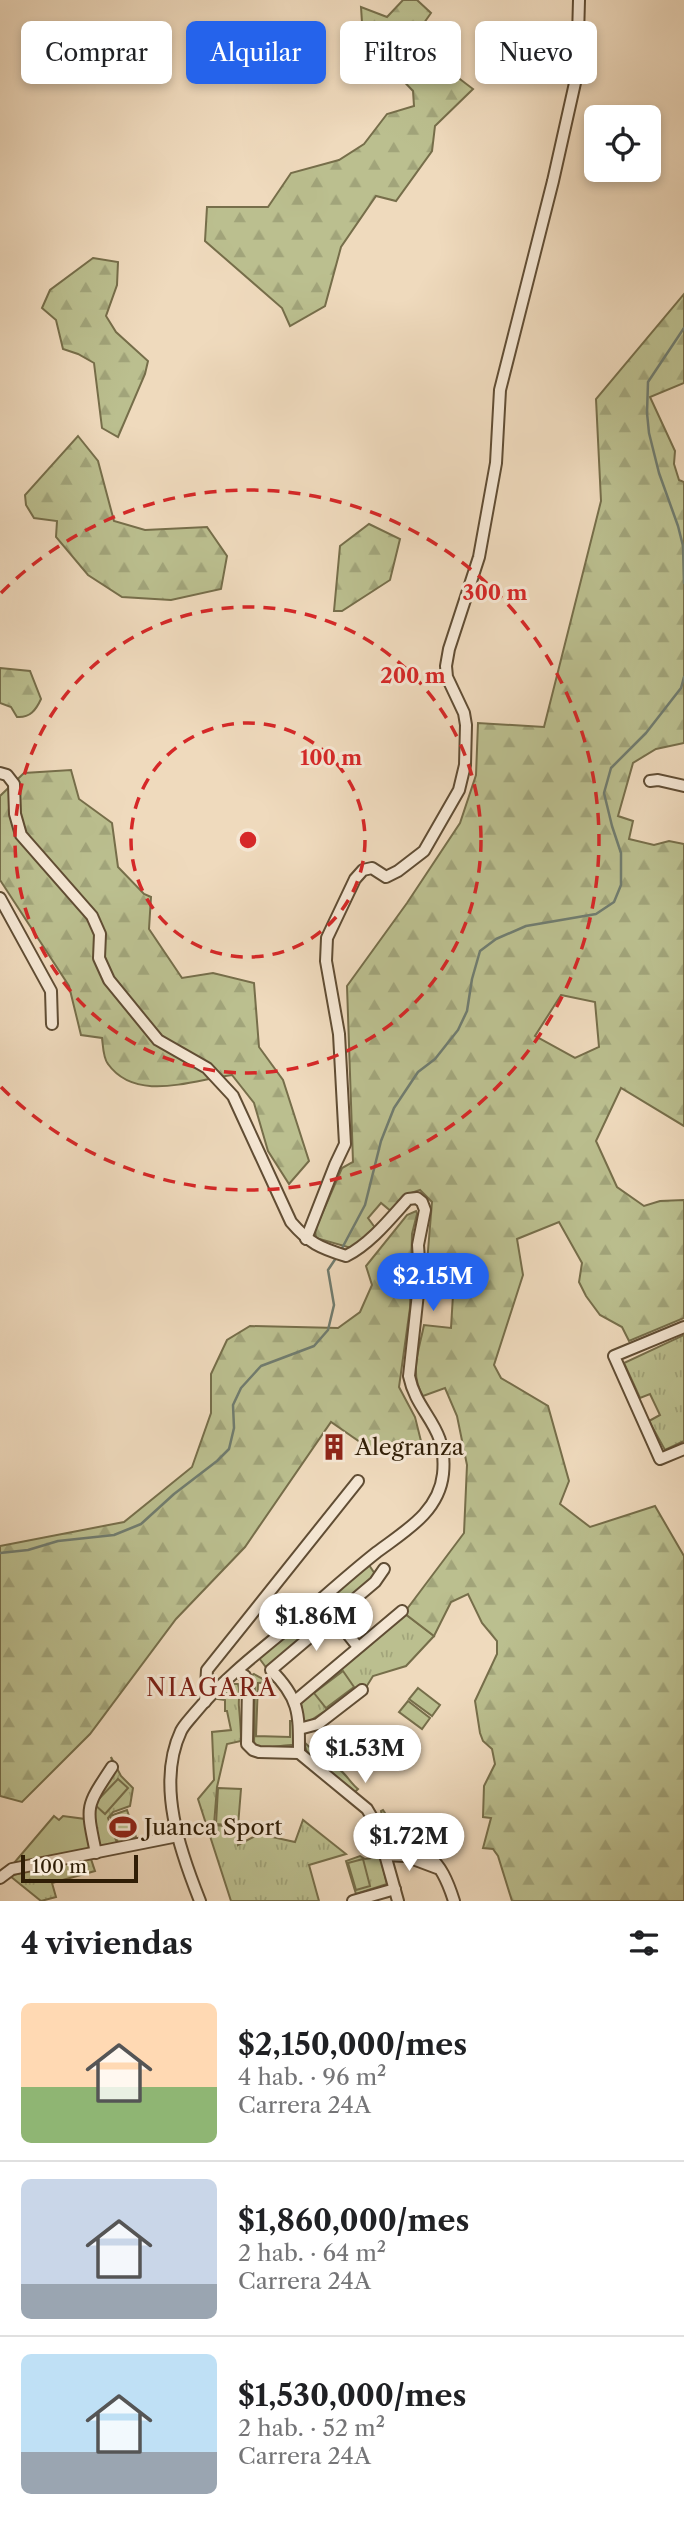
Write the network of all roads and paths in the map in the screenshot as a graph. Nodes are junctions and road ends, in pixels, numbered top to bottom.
1 (579, 0) edge
2 (0, 773) edge
3 (650, 781) dead end
4 (684, 786) edge
5 (0, 898) edge
6 (52, 1024) dead end
7 (306, 1239) junction
8 (684, 1327) edge
9 (684, 1448) edge
10 (358, 1480) dead end
11 (384, 1569) dead end
12 (327, 1595) junction
13 (402, 1611) dead end
14 (337, 1614) junction
15 (358, 1647) junction
16 (237, 1671) junction
17 (362, 1690) dead end
18 (295, 1701) junction
19 (205, 1702) junction
20 (299, 1728) junction
21 (299, 1753) junction
22 (112, 1767) dead end
23 (178, 1836) junction
24 (383, 1850) junction
25 (96, 1853) junction
26 (1, 1875) edge
27 (395, 1889) junction
28 (200, 1901) edge
29 (353, 1901) edge
30 (398, 1901) edge
31 (454, 1901) edge

1 - 7 street
2 - 7 street
3 - 4 street
5 - 6 street
7 - 12 street
8 - 9 street
10 - 19 street
11 - 14 street
12 - 14 street
12 - 16 street
13 - 15 street
14 - 15 street
14 - 18 street
15 - 18 street
16 - 19 street
16 - 21 street
17 - 20 street
18 - 20 street
19 - 23 street
20 - 21 street
21 - 24 street
22 - 25 street
23 - 25 street
23 - 28 street
24 - 27 street
24 - 31 street
25 - 26 street
27 - 29 street
27 - 30 street

